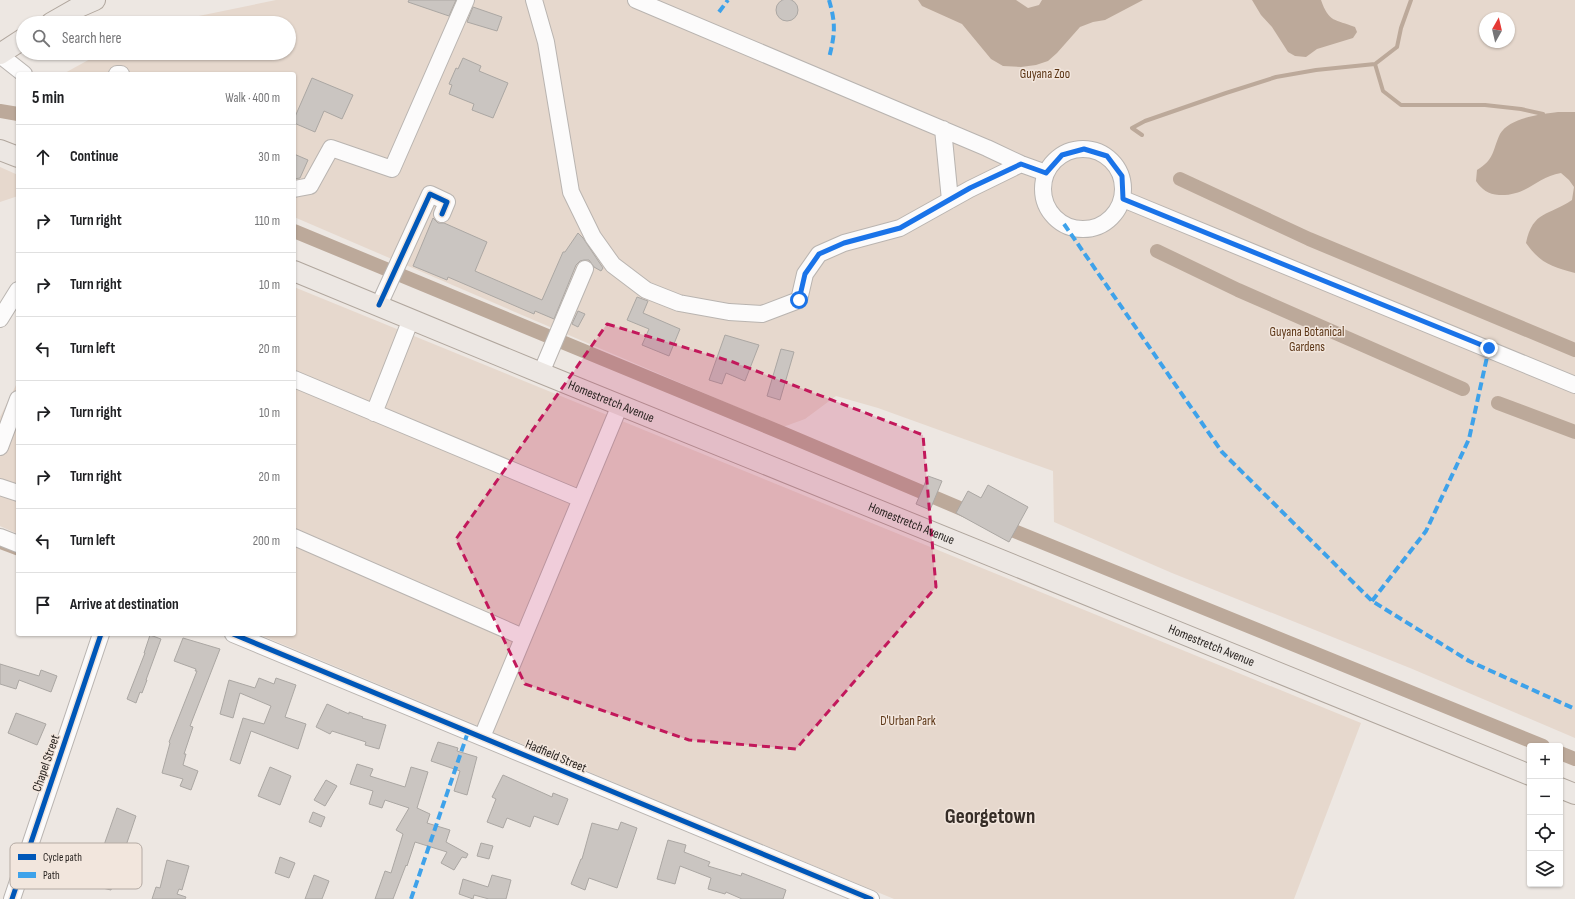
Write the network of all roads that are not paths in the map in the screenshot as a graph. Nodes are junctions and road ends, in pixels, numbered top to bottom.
1 (466, 0) edge
2 (534, 0) edge
3 (636, 0) edge
4 (83, 2) edge
5 (62, 16) edge
6 (16, 44) edge
7 (0, 54) edge
8 (21, 71) edge
9 (943, 129) junction
10 (0, 150) edge
11 (16, 156) edge
12 (1021, 164) junction
13 (1046, 173) junction
14 (296, 189) edge
15 (1123, 199) junction
16 (950, 200) junction
17 (442, 214) dead end
18 (585, 269) dead end
19 (296, 272) edge
20 (16, 293) edge
21 (379, 305) junction
22 (0, 319) edge
23 (411, 319) junction
24 (541, 373) junction
25 (296, 380) edge
26 (1575, 385) edge
27 (16, 404) edge
28 (620, 405) junction
29 (374, 413) junction
30 (0, 447) edge
31 (0, 487) edge
32 (16, 492) edge
33 (580, 499) junction
34 (0, 537) edge
35 (296, 539) edge
36 (16, 543) edge
37 (100, 636) edge
38 (238, 636) edge
39 (524, 637) junction
40 (482, 737) junction
41 (1527, 774) edge
42 (1563, 789) edge
43 (1575, 794) edge
44 (31, 843) edge
45 (15, 889) edge
46 (12, 899) edge
47 (871, 899) edge

1 - 14 street
2 - 16 street
3 - 9 street
4 - 5 main road
6 - 7 main road
7 - 8 street
9 - 12 street
9 - 16 street
10 - 11 main road
12 - 13 street
12 - 16 street
13 - 15 street
13 - 15 street
15 - 26 street
17 - 21 street
18 - 24 street
19 - 21 main road, Homestretch Avenue
20 - 22 street
21 - 23 main road, Homestretch Avenue
23 - 24 main road, Homestretch Avenue
23 - 29 street
24 - 28 main road, Homestretch Avenue
25 - 29 street
27 - 30 street
28 - 33 street
28 - 41 main road, Homestretch Avenue
29 - 33 street
31 - 32 street
33 - 39 street
34 - 36 street
35 - 39 street
37 - 44 street, Chapel Street
38 - 40 street, Hadfield Street
39 - 40 street
40 - 47 street, Hadfield Street
42 - 43 main road
45 - 46 street, Chapel Street

